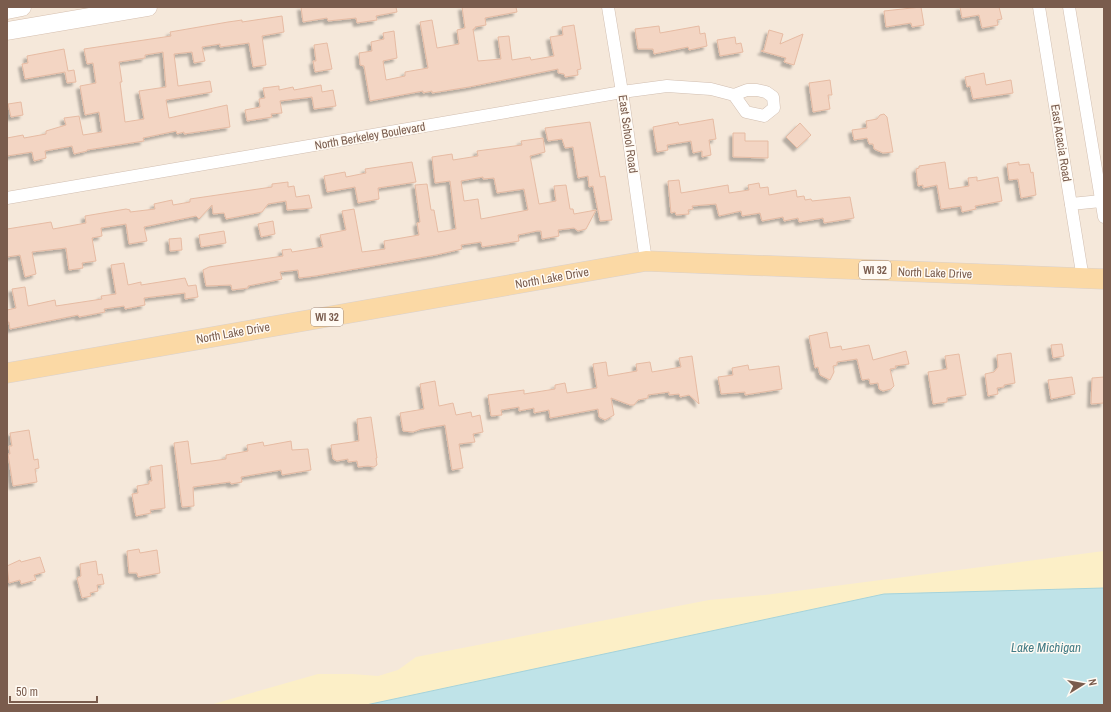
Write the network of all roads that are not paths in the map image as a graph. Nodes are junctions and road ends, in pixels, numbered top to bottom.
1 (22, 7) edge
2 (148, 7) edge
3 (608, 7) edge
4 (1039, 7) edge
5 (1069, 7) edge
6 (7, 10) edge
7 (7, 31) edge
8 (622, 92) junction
9 (734, 95) dead end
10 (7, 198) edge
11 (1101, 201) junction
12 (1071, 204) junction
13 (1104, 217) edge
14 (646, 261) junction
15 (1083, 279) junction
16 (1104, 279) edge
17 (7, 373) edge

1 - 6 street
2 - 7 street
3 - 8 street, East School Road
4 - 12 street, East Acacia Road
5 - 11 street
8 - 9 street, North Berkeley Boulevard
8 - 10 street, North Berkeley Boulevard
8 - 14 street, East School Road
11 - 12 street
11 - 13 street
12 - 15 street, East Acacia Road
14 - 15 main road, North Lake Drive / WI 32
14 - 17 main road, North Lake Drive / WI 32
15 - 16 main road, North Lake Drive / WI 32

